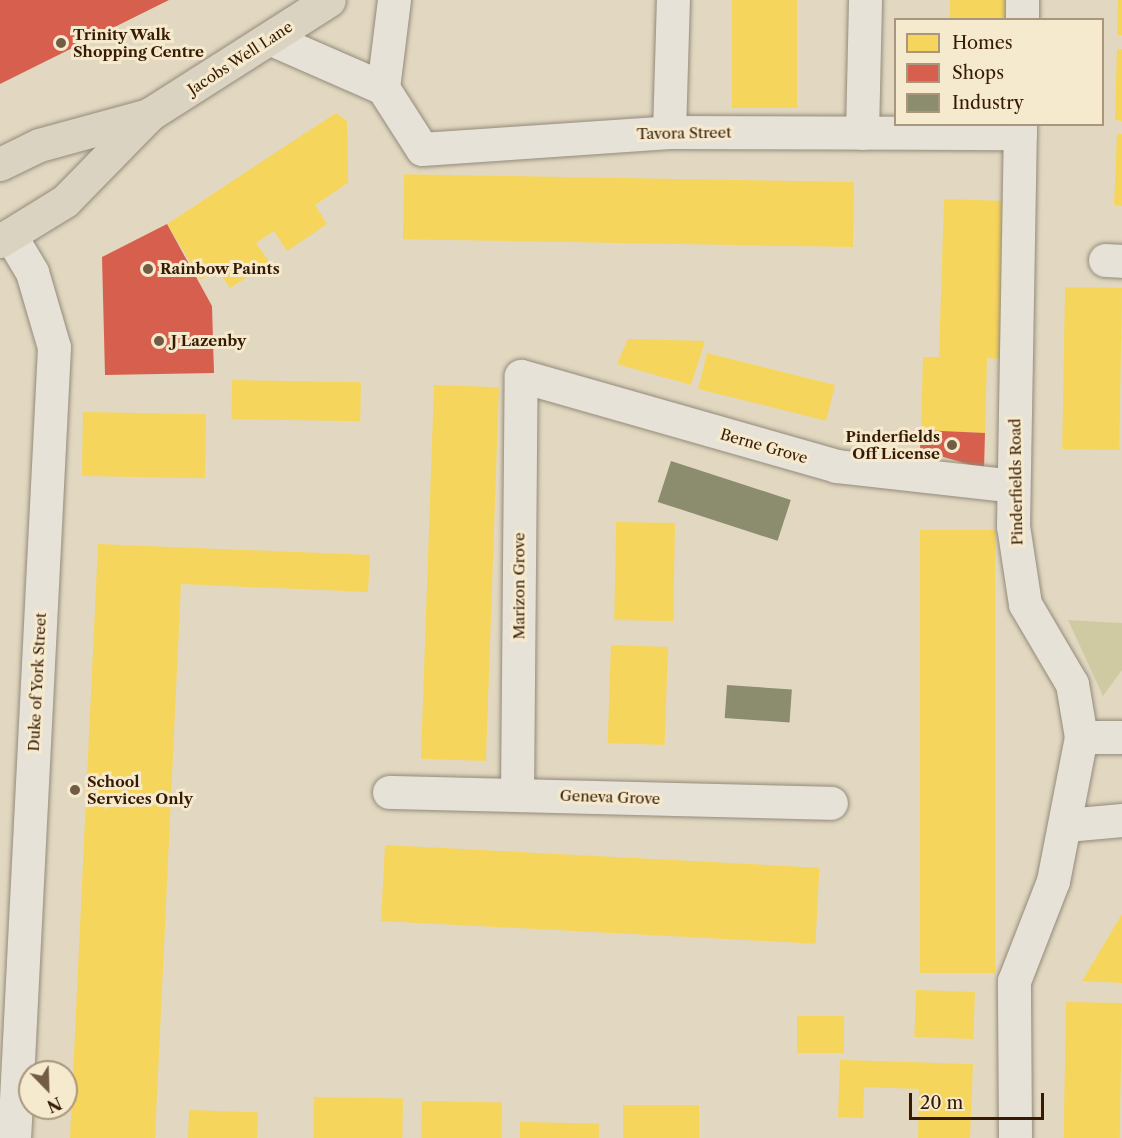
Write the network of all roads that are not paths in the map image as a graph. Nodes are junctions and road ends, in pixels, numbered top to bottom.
1 (329, 0) edge
2 (394, 0) edge
3 (673, 0) edge
4 (865, 0) edge
5 (1022, 0) edge
6 (1022, 18) edge
7 (271, 39) junction
8 (383, 88) junction
9 (150, 114) junction
10 (1020, 129) edge
11 (669, 132) junction
12 (862, 133) junction
13 (0, 164) edge
14 (5, 238) edge
15 (521, 376) joint
16 (1013, 486) junction
17 (1109, 742) edge
18 (389, 792) dead end
19 (517, 795) junction
20 (831, 803) dead end
21 (1122, 820) edge
22 (1066, 825) junction
23 (14, 1138) edge
24 (1015, 1138) edge

1 - 7 highway, Jacobs Well Lane
2 - 8 street
3 - 11 street
4 - 12 street
5 - 6 street
7 - 8 street
7 - 9 highway, Jacobs Well Lane
8 - 11 street, Tavora Street
9 - 13 highway, Jacobs Well Lane
9 - 14 highway, Jacobs Well Lane
10 - 12 street, Tavora Street
10 - 16 street, Pinderfields Road
11 - 12 street, Tavora Street
14 - 23 street, Duke of York Street
15 - 16 street, Berne Grove
15 - 19 street, Marizon Grove
16 - 17 street, Pinderfields Road
17 - 22 street, Pinderfields Road
18 - 19 street, Geneva Grove
19 - 20 street, Geneva Grove
21 - 22 street
22 - 24 street, Pinderfields Road

